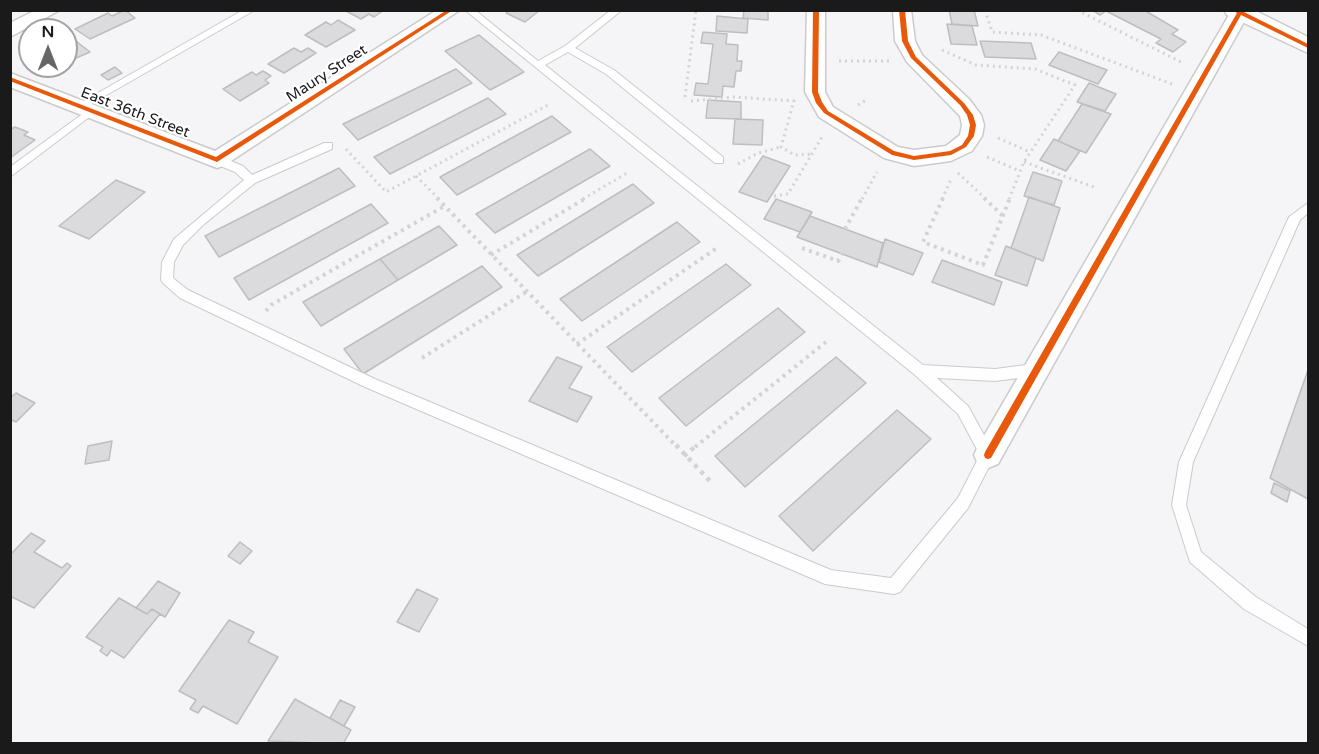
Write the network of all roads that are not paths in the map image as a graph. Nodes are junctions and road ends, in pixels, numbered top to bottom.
1 (51, 10) edge
2 (251, 10) edge
3 (451, 10) edge
4 (468, 10) edge
5 (618, 10) edge
6 (816, 10) edge
7 (902, 10) edge
8 (1238, 12) edge
9 (10, 31) edge
10 (1308, 46) edge
11 (568, 48) junction
12 (538, 66) junction
13 (10, 79) edge
14 (86, 108) junction
15 (328, 146) dead end
16 (217, 160) junction
17 (719, 160) dead end
18 (10, 173) edge
19 (251, 180) junction
20 (1308, 207) edge
21 (1035, 370) junction
22 (920, 371) junction
23 (988, 455) junction
24 (1308, 638) edge

1 - 9 street
2 - 14 lane
3 - 16 street, Maury Street
4 - 12 lane
5 - 11 lane
6 - 7 street
8 - 10 street
8 - 21 street
11 - 12 lane
11 - 17 lane
12 - 22 lane
13 - 14 street, East 36th Street
14 - 16 street, East 36th Street
14 - 18 lane
15 - 19 lane
16 - 19 lane
19 - 23 lane
20 - 24 lane
21 - 22 lane
21 - 23 street
22 - 23 lane

